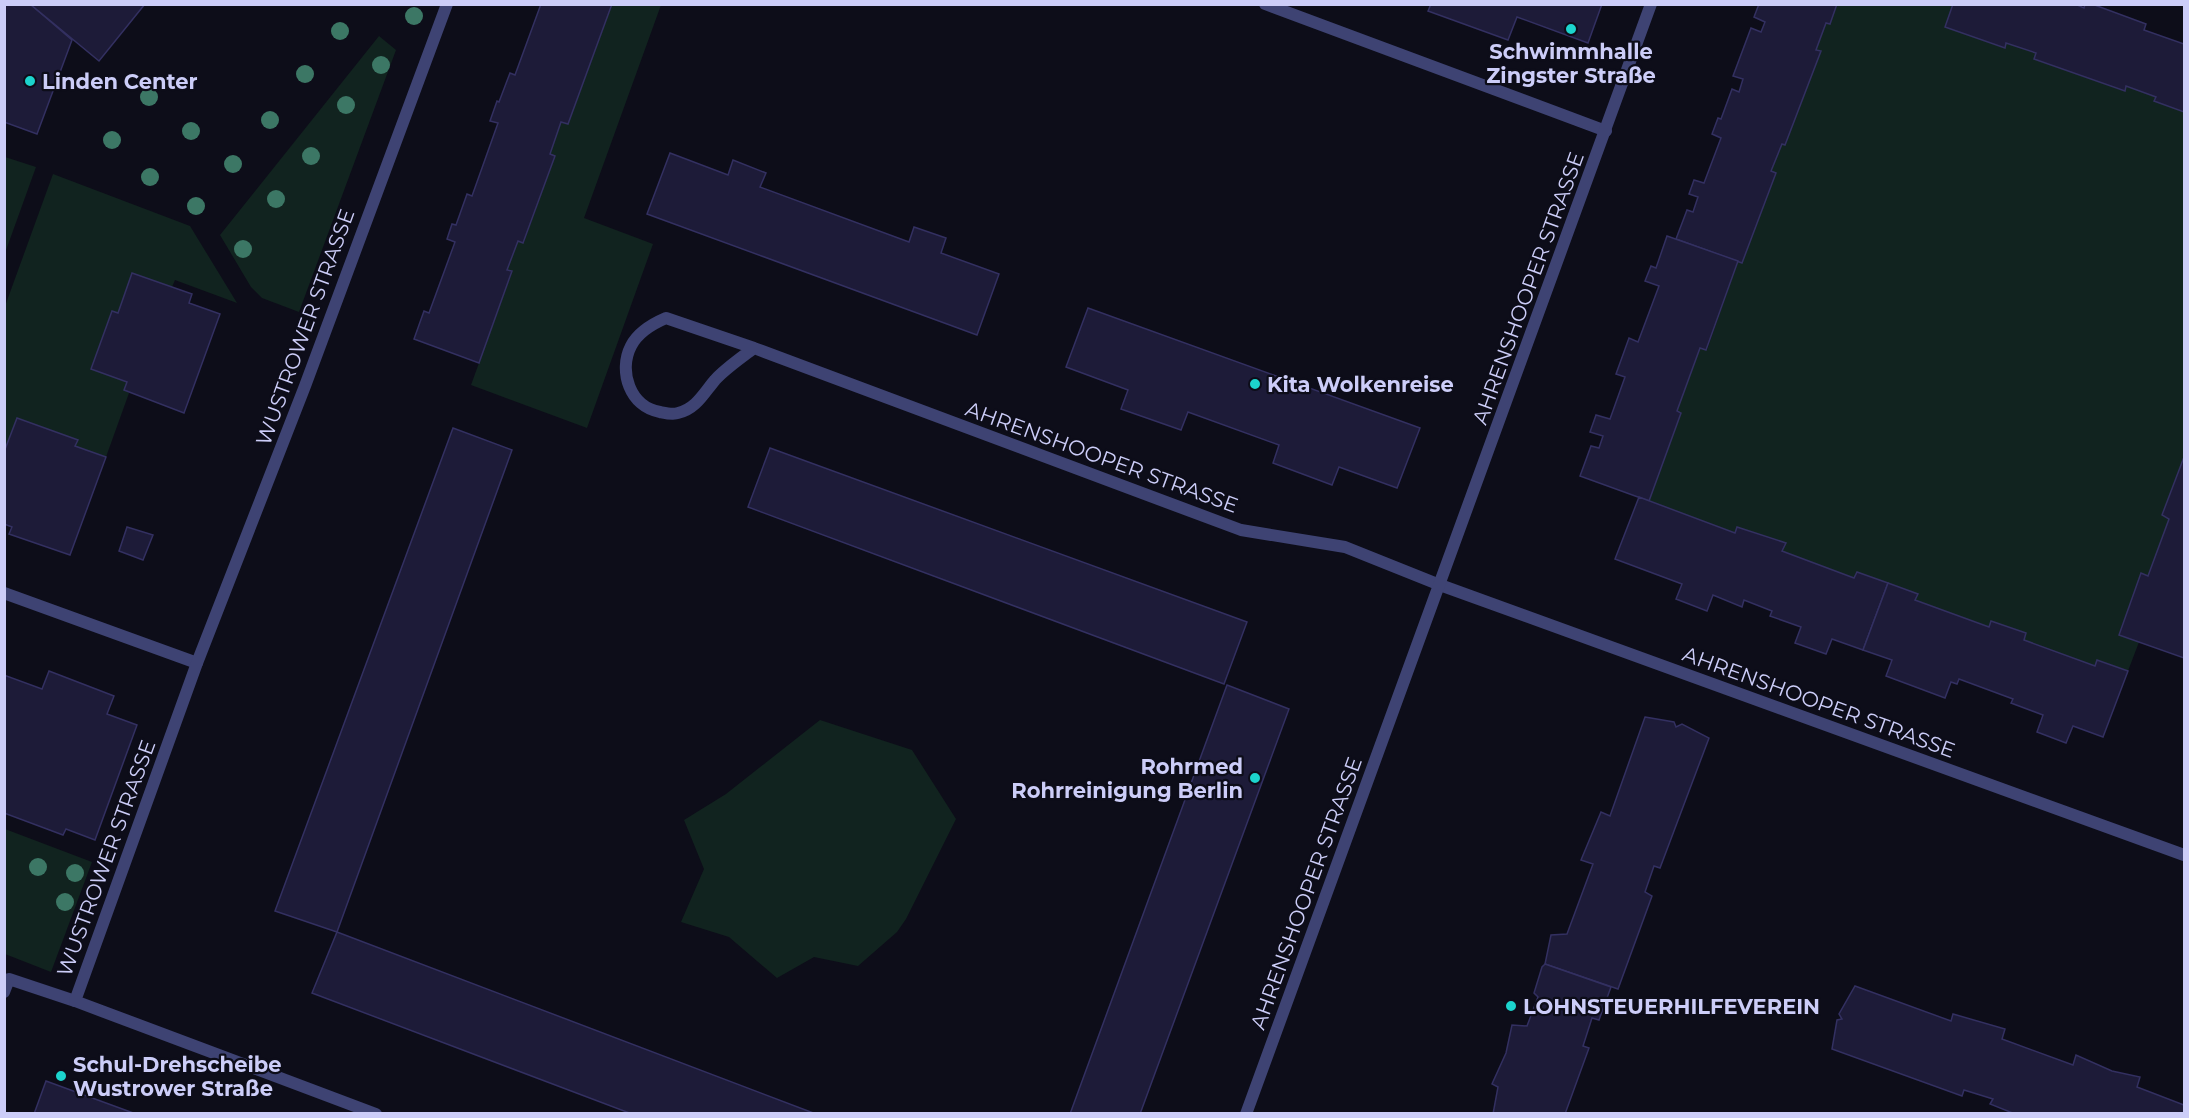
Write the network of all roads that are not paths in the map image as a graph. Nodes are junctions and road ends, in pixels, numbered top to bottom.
1 (447, 4) edge
2 (1265, 4) edge
3 (1652, 4) edge
4 (1606, 131) junction
5 (754, 348) junction
6 (1440, 585) junction
7 (4, 593) edge
8 (197, 663) junction
9 (2184, 855) edge
10 (4, 993) edge
11 (75, 1001) junction
12 (376, 1113) edge
13 (1246, 1113) edge

1 - 8 street, WUSTROWER STRASSE
2 - 4 street
3 - 4 street, AHRENSHOOPER STRASSE
4 - 6 street, AHRENSHOOPER STRASSE
5 - 5 street, AHRENSHOOPER STRASSE
5 - 6 street, AHRENSHOOPER STRASSE
6 - 9 street, AHRENSHOOPER STRASSE
6 - 13 street, AHRENSHOOPER STRASSE
7 - 8 street
8 - 11 street, WUSTROWER STRASSE
10 - 11 street
11 - 12 street, WUSTROWER STRASSE

